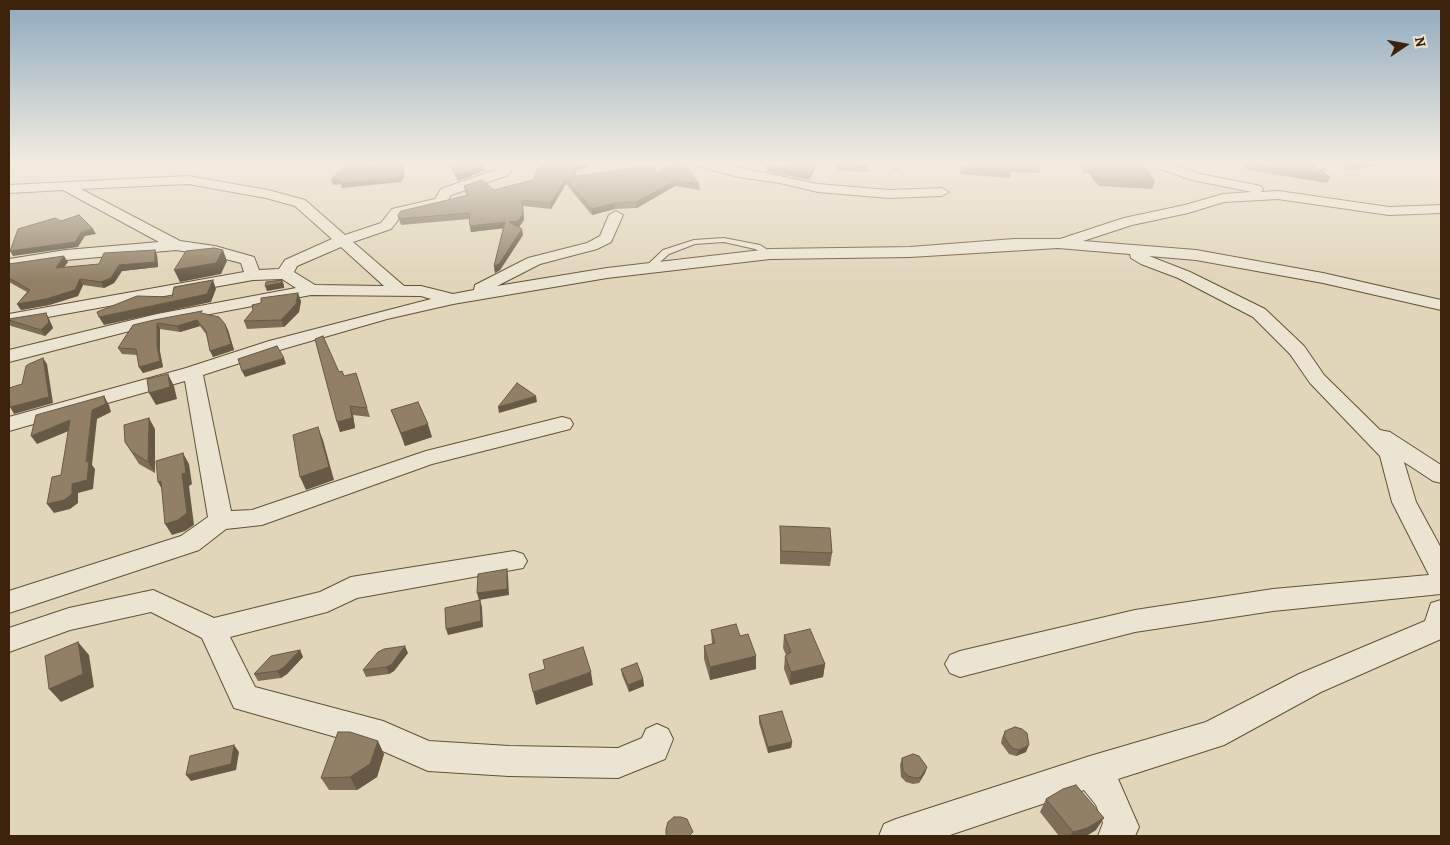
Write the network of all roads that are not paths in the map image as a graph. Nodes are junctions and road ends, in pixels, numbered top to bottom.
1 (95, 202) edge
2 (298, 202) edge
3 (438, 202) edge
4 (1208, 202) edge
5 (1333, 202) edge
6 (1441, 209) edge
7 (616, 215) dead end
8 (344, 240) junction
9 (1058, 243) junction
10 (176, 245) junction
11 (1130, 251) junction
12 (9, 264) edge
13 (285, 274) junction
14 (253, 275) junction
15 (311, 290) junction
16 (399, 290) junction
17 (473, 294) junction
18 (453, 299) junction
19 (1441, 305) edge
20 (9, 319) edge
21 (9, 356) edge
22 (193, 372) junction
23 (9, 424) edge
24 (562, 424) dead end
25 (1365, 426) junction
26 (1441, 475) edge
27 (221, 520) junction
28 (514, 561) dead end
29 (1441, 572) edge
30 (1441, 584) edge
31 (9, 602) edge
32 (1441, 611) edge
33 (212, 630) junction
34 (9, 640) edge
35 (960, 664) dead end
36 (657, 739) dead end
37 (1090, 772) junction
38 (896, 836) edge
39 (1115, 836) edge

1 - 10 street
2 - 8 street
3 - 8 street
4 - 9 street
5 - 6 street
7 - 17 street
8 - 13 street
8 - 16 street
9 - 11 street
9 - 17 street
10 - 12 street
10 - 14 street
11 - 19 street
11 - 25 street
13 - 14 street
13 - 15 street
14 - 20 street
15 - 16 street
15 - 21 street
16 - 18 street
17 - 18 street
18 - 22 street
22 - 23 street
22 - 27 street
24 - 27 street
25 - 26 street
25 - 29 street
27 - 31 street
28 - 33 street
30 - 35 street
32 - 37 street
33 - 34 street
33 - 36 street
37 - 38 street
37 - 39 street

